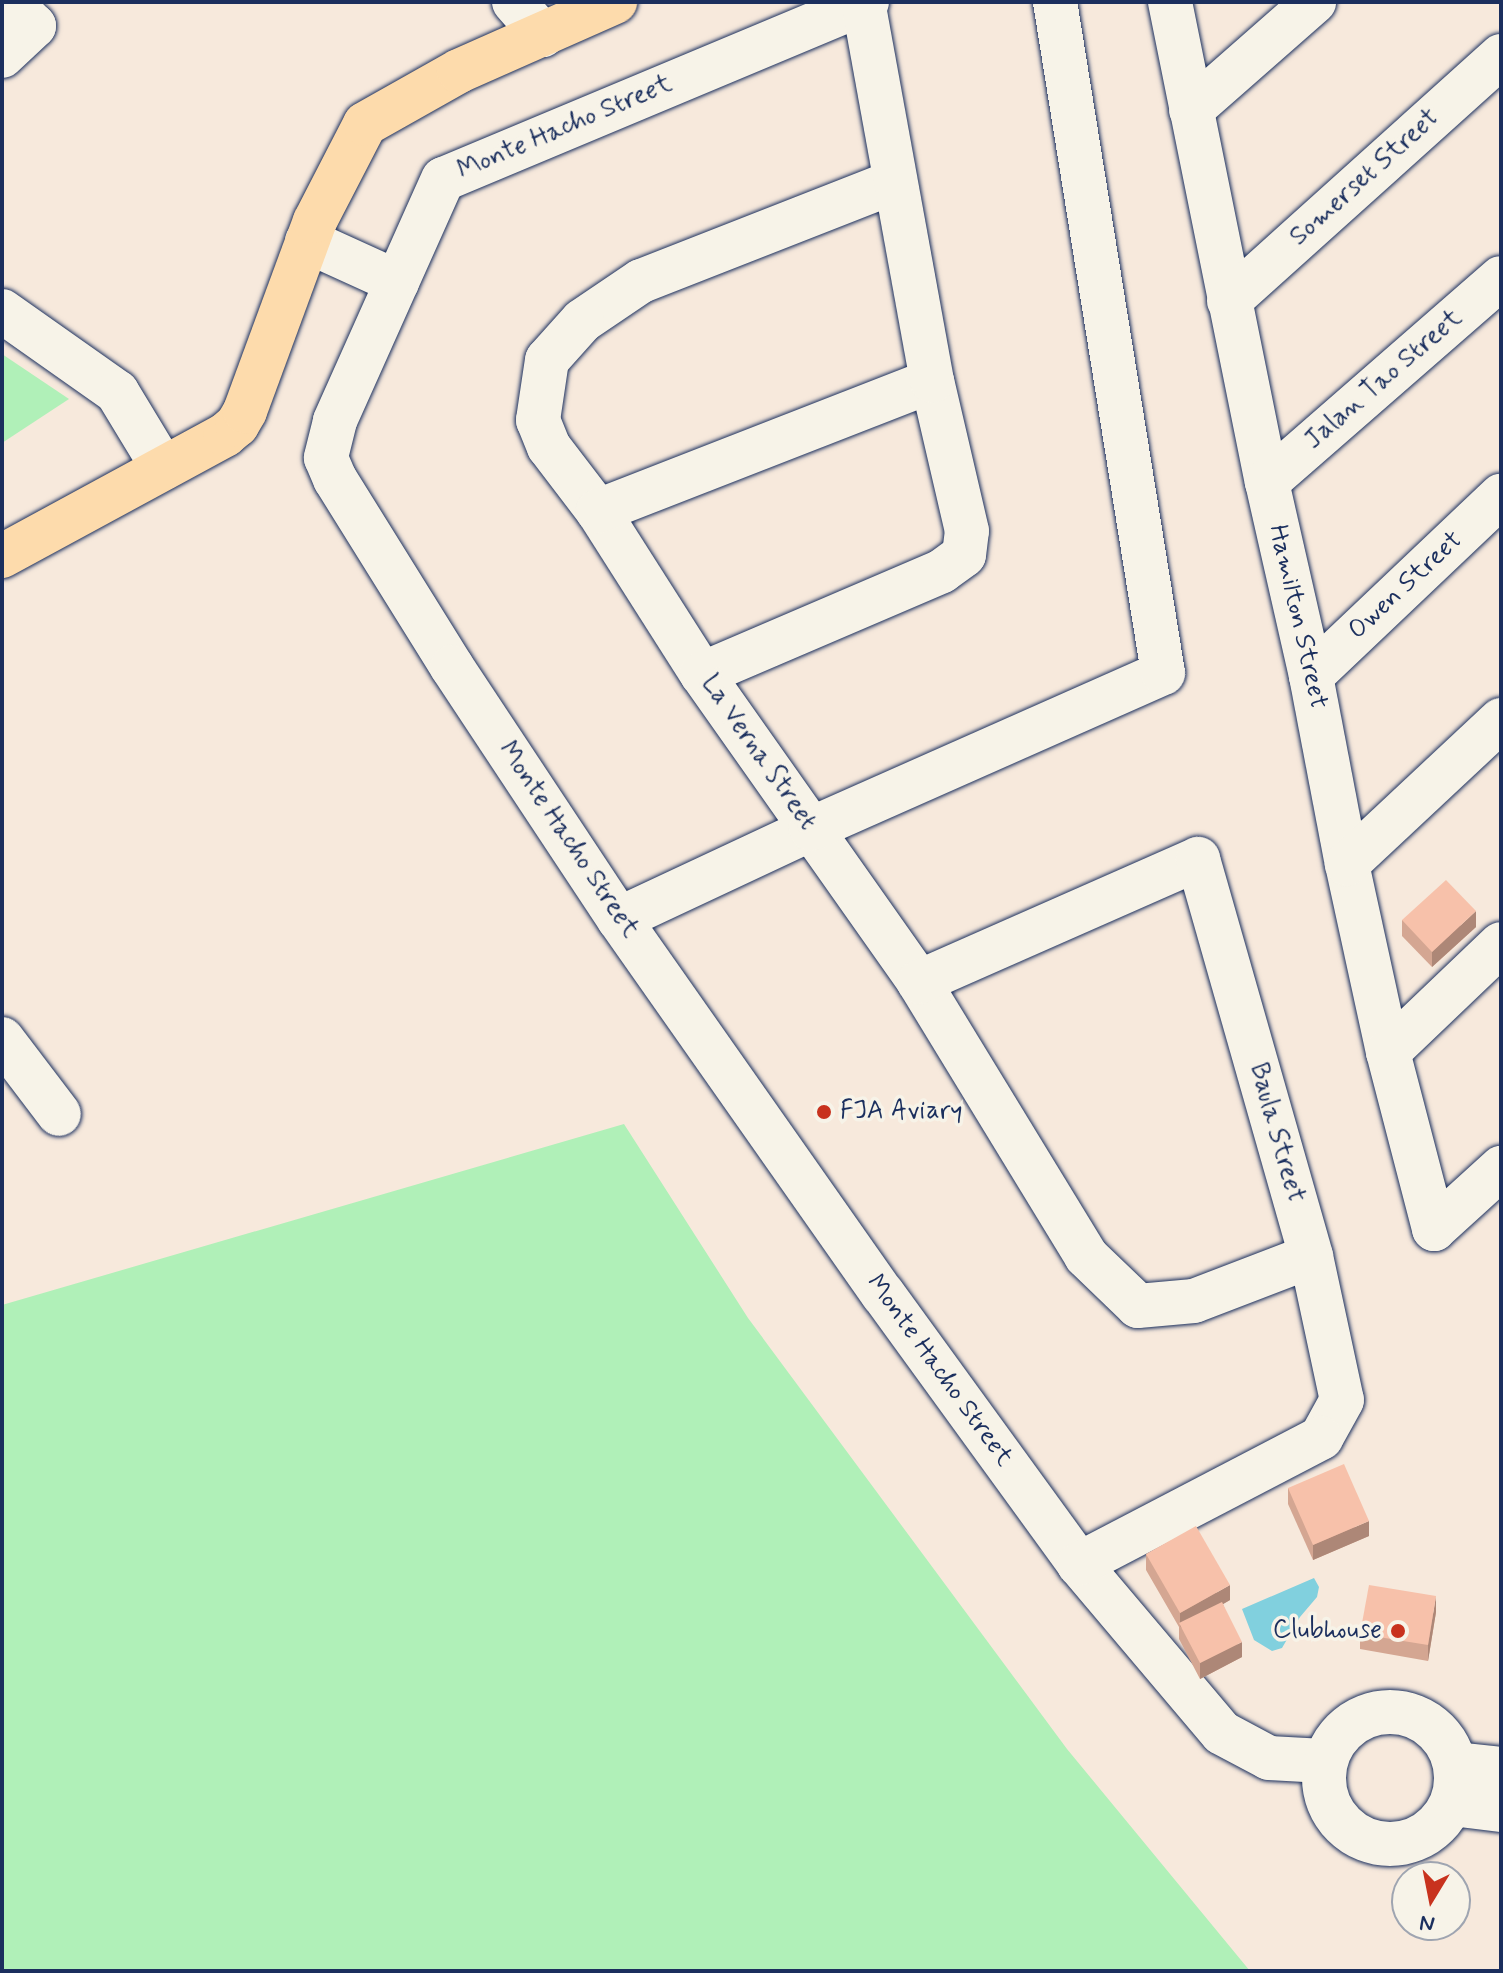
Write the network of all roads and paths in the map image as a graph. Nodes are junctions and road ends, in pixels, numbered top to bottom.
1 (10, 2) edge
2 (514, 2) edge
3 (615, 2) edge
4 (1055, 2) edge
5 (1170, 2) edge
6 (1314, 2) edge
7 (865, 3) edge
8 (543, 35) junction
9 (2, 56) edge
10 (1501, 56) edge
11 (1191, 110) junction
12 (894, 182) junction
13 (307, 241) junction
14 (1501, 278) edge
15 (397, 282) junction
16 (1229, 301) junction
17 (2, 311) edge
18 (932, 381) junction
19 (163, 468) junction
20 (1267, 482) junction
21 (1501, 496) edge
22 (598, 511) junction
23 (2, 556) edge
24 (702, 674) junction
25 (1311, 676) junction
26 (1501, 720) edge
27 (811, 829) junction
28 (1347, 864) junction
29 (619, 919) junction
30 (1501, 944) edge
31 (919, 982) junction
32 (2, 1039) edge
33 (1388, 1052) junction
34 (59, 1114) dead end
35 (1501, 1168) edge
36 (1311, 1256) junction
37 (1079, 1564) junction
38 (1324, 1761) junction
39 (1501, 1769) edge
40 (1454, 1784) junction
41 (1501, 1810) edge

1 - 9 street
2 - 8 street
3 - 8 main road
4 - 27 street
5 - 11 street, Hamilton Street
6 - 11 street
7 - 12 street
7 - 15 street, Monte Hacho Street
8 - 13 main road
10 - 16 street, Somerset Street
11 - 16 street, Hamilton Street
12 - 18 street
12 - 22 street, La Verna Street
13 - 15 street
13 - 19 main road
14 - 20 street, Jalan Tao Street
15 - 29 street, Monte Hacho Street
16 - 20 street, Hamilton Street
17 - 19 street
18 - 22 street
18 - 24 street
19 - 23 main road
20 - 25 street, Hamilton Street
21 - 25 street, Owen Street
22 - 24 street, La Verna Street
24 - 27 street, La Verna Street
25 - 28 street, Hamilton Street
26 - 28 street
27 - 29 street
27 - 31 street, La Verna Street
28 - 33 street, Hamilton Street
29 - 37 street, Monte Hacho Street
30 - 33 street
31 - 36 street, La Verna Street
31 - 36 street, Baula Street
32 - 34 street
33 - 35 street, Hamilton Street
36 - 37 street, Baula Street
37 - 38 street, Monte Hacho Street
38 - 40 street
38 - 40 street
39 - 40 street
40 - 41 street

